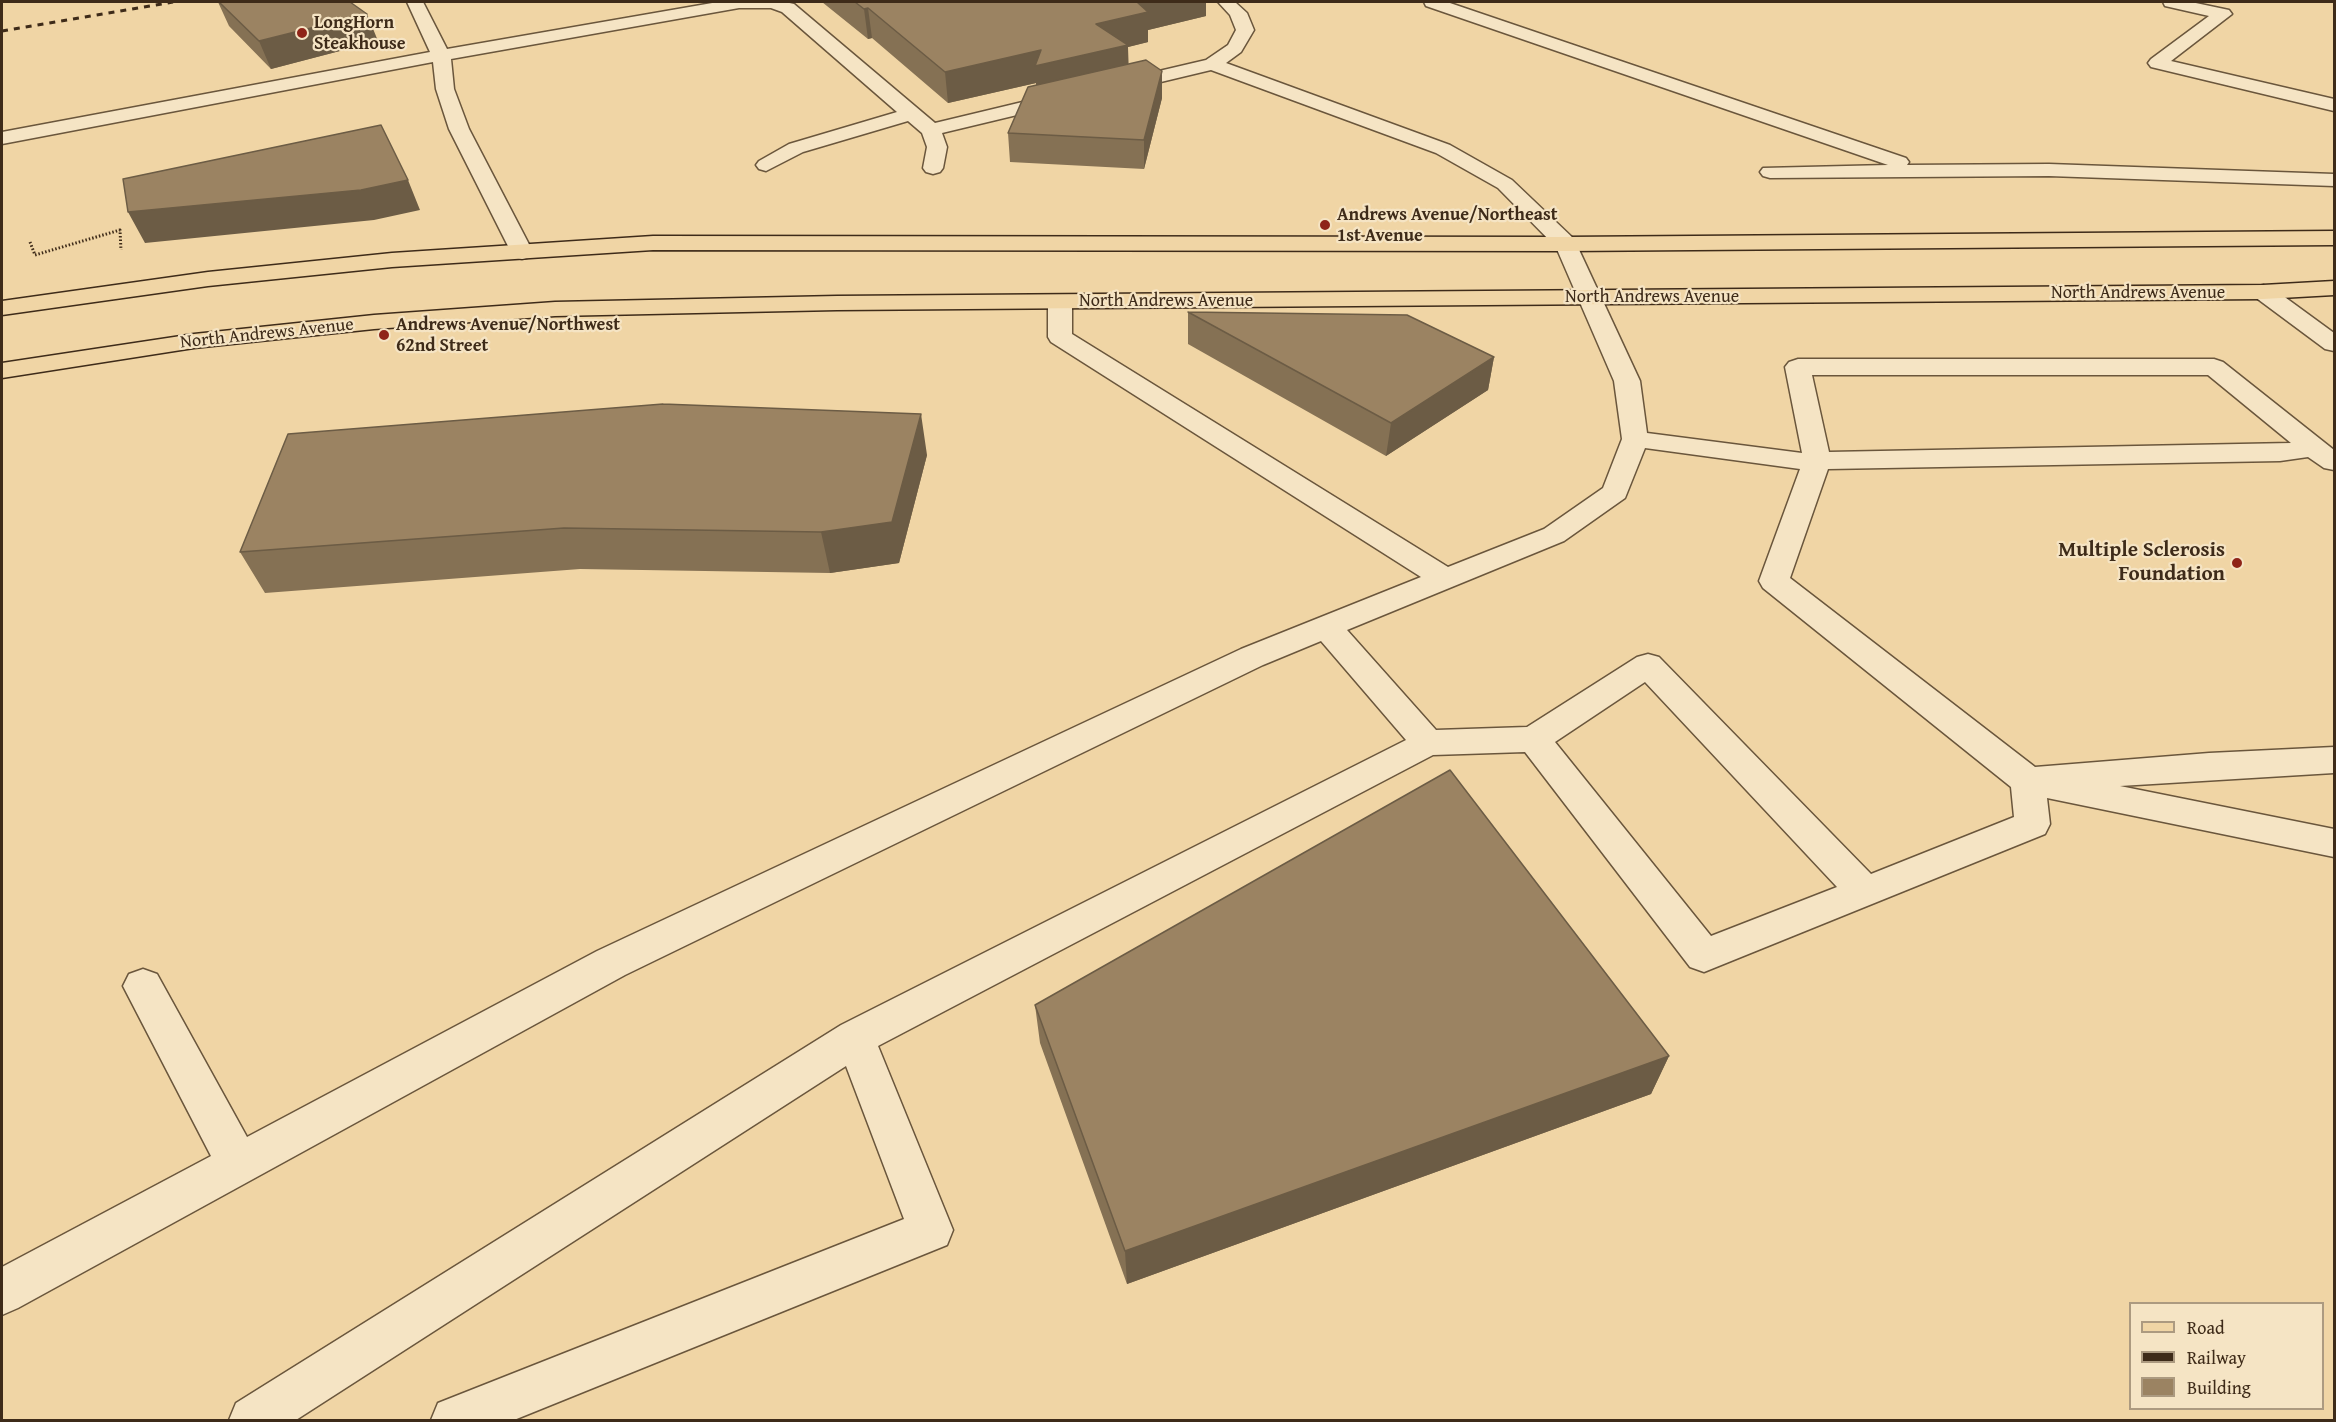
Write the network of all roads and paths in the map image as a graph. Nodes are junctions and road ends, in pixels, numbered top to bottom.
1 (415, 2) edge
2 (1226, 2) edge
3 (1432, 2) edge
4 (2171, 2) edge
5 (2238, 2) edge
6 (2223, 14) junction
7 (442, 57) junction
8 (1212, 64) junction
9 (1103, 89) edge
10 (1081, 94) edge
11 (2334, 105) edge
12 (910, 114) junction
13 (931, 130) junction
14 (2, 138) edge
15 (766, 165) dead end
16 (933, 168) dead end
17 (1923, 170) junction
18 (1770, 172) dead end
19 (2334, 180) edge
20 (2334, 238) edge
21 (30, 242) dead end
22 (1566, 244) junction
23 (121, 252) dead end
24 (522, 252) junction
25 (2330, 291) edge
26 (2263, 292) junction
27 (1590, 298) junction
28 (1060, 302) junction
29 (2, 308) edge
30 (2334, 344) edge
31 (2, 371) edge
32 (1635, 439) junction
33 (2324, 455) edge
34 (1817, 460) junction
35 (1448, 580) junction
36 (1327, 628) junction
37 (1534, 739) junction
38 (1428, 743) junction
39 (2334, 760) edge
40 (2028, 781) junction
41 (2334, 843) edge
42 (1865, 892) junction
43 (144, 986) dead end
44 (855, 1038) junction
45 (238, 1164) junction
46 (2, 1292) edge
47 (253, 1420) edge
48 (455, 1420) edge

1 - 7 lane
2 - 8 lane
3 - 17 lane
4 - 6 lane
5 - 6 lane
6 - 11 lane
7 - 12 lane
7 - 14 lane
7 - 24 lane
8 - 9 lane
8 - 22 lane
10 - 13 lane
12 - 13 lane
12 - 15 lane
13 - 16 lane
17 - 18 lane
17 - 19 lane
20 - 22 main road
21 - 23 path
22 - 24 main road
22 - 27 lane
24 - 29 main road
25 - 26 main road, North Andrews Avenue
26 - 27 main road, North Andrews Avenue
26 - 30 lane
27 - 28 main road, North Andrews Avenue
27 - 32 lane
28 - 31 main road, North Andrews Avenue
28 - 35 lane
32 - 34 lane
32 - 35 lane
33 - 34 lane
33 - 34 lane
34 - 40 lane
35 - 36 lane
36 - 38 lane
36 - 45 lane
37 - 38 lane
37 - 42 lane
37 - 42 lane
38 - 44 lane
39 - 40 lane
40 - 41 lane
40 - 42 lane
43 - 45 lane
44 - 47 lane
44 - 48 lane
45 - 46 lane

